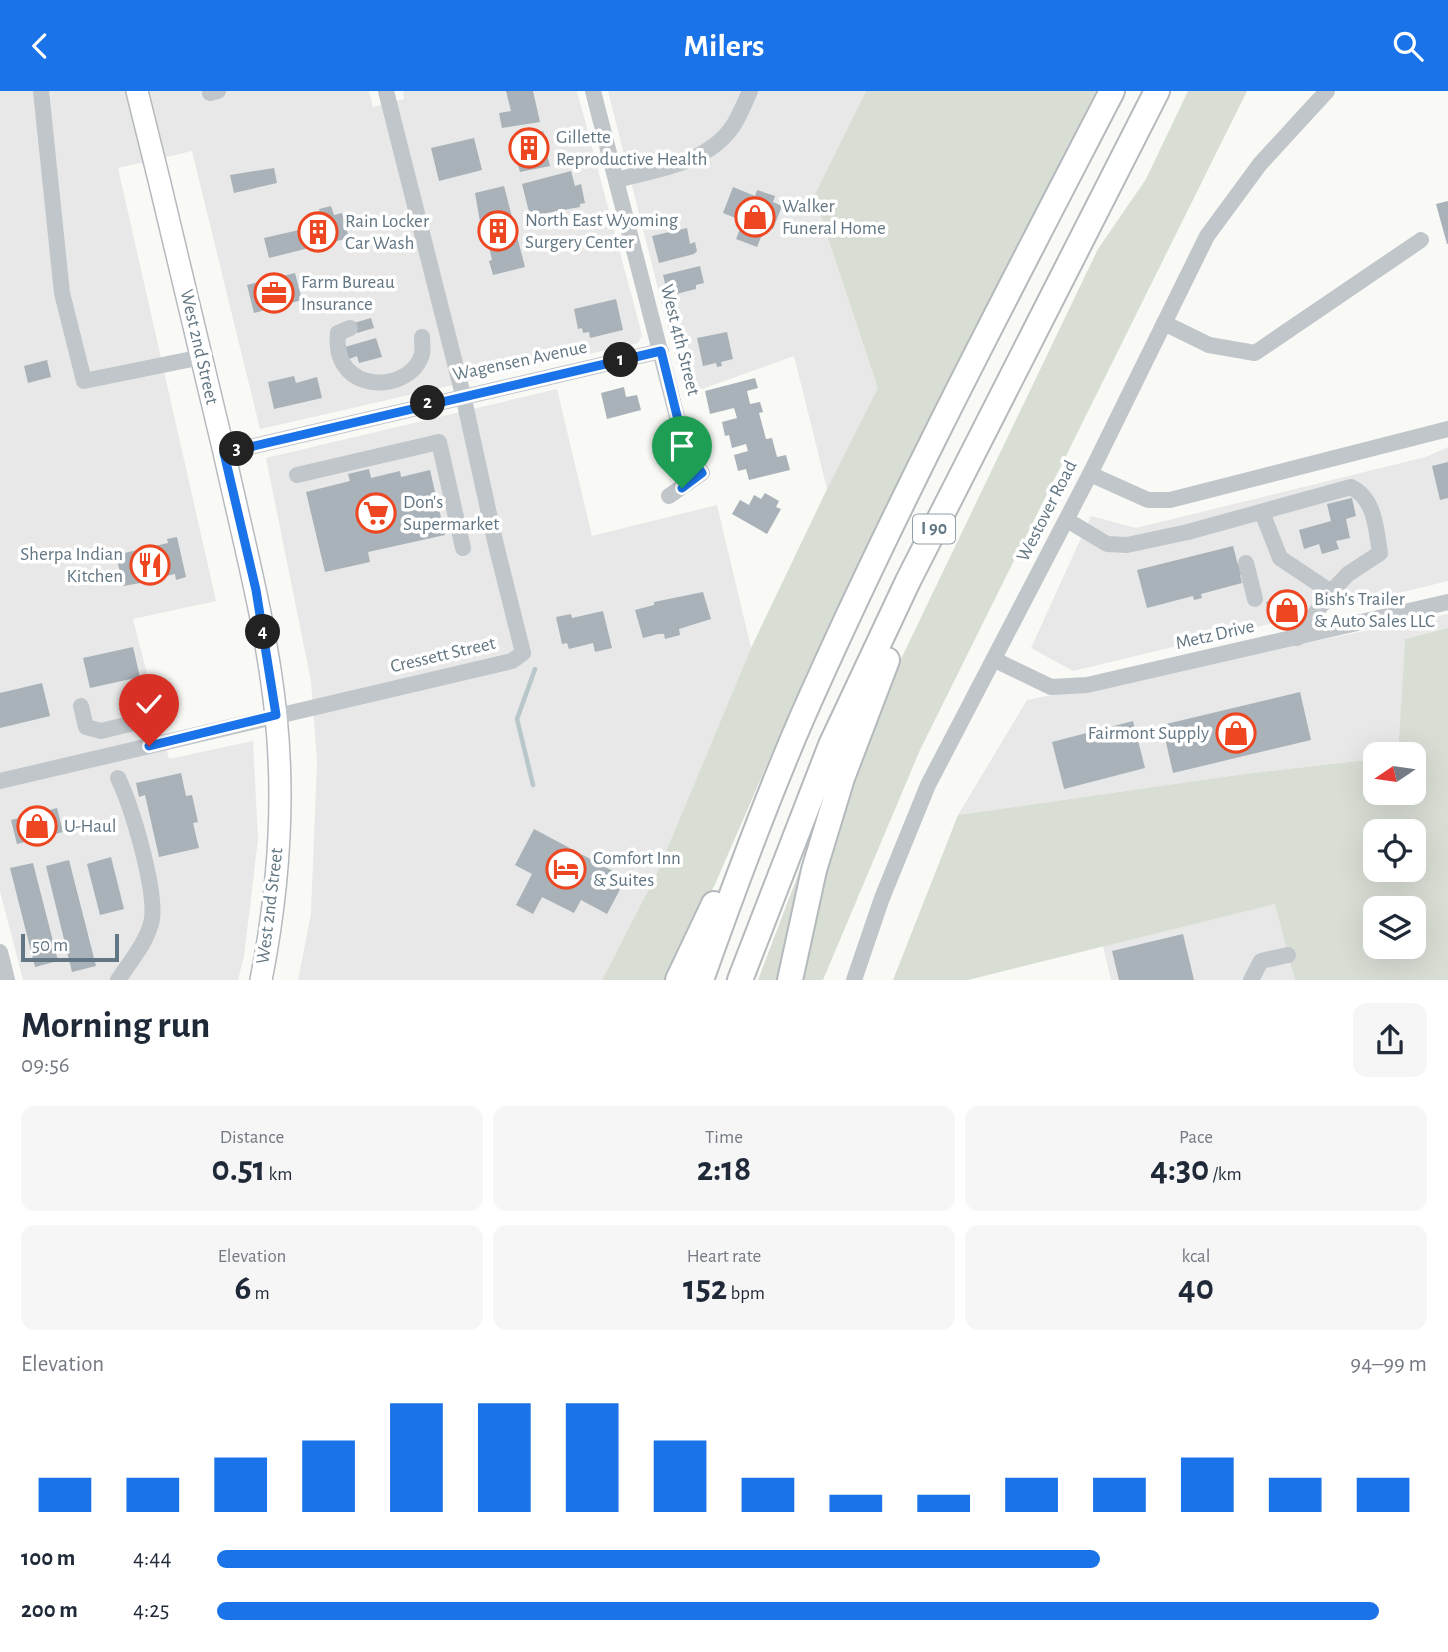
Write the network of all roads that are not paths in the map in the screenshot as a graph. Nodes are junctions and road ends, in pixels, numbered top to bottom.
1 (41, 91) edge
2 (137, 91) edge
3 (386, 91) edge
4 (593, 91) edge
5 (750, 91) edge
6 (1112, 91) edge
7 (1157, 91) edge
8 (1327, 91) edge
9 (616, 180) junction
10 (1421, 240) dead end
11 (1164, 323) junction
12 (350, 328) dead end
13 (422, 337) dead end
14 (661, 351) junction
15 (202, 357) junction
16 (463, 395) junction
17 (984, 428) junction
18 (1448, 429) edge
19 (224, 453) junction
20 (1090, 474) junction
21 (297, 475) dead end
22 (670, 496) dead end
23 (1262, 512) junction
24 (1067, 520) junction
25 (463, 548) dead end
26 (1245, 563) dead end
27 (1331, 592) junction
28 (1255, 599) dead end
29 (1448, 602) edge
30 (1297, 638) junction
31 (995, 660) junction
32 (81, 706) dead end
33 (804, 714) junction
34 (276, 715) junction
35 (142, 721) dead end
36 (118, 778) dead end
37 (0, 781) edge
38 (0, 952) edge
39 (1288, 955) dead end
40 (7, 980) edge
41 (118, 980) edge
42 (261, 980) edge
43 (678, 980) edge
44 (701, 980) edge
45 (740, 980) edge
46 (790, 980) edge
47 (854, 980) edge
48 (1251, 980) edge

1 - 15 street
2 - 15 main road, West 2nd Street
3 - 16 street
4 - 9 street, West 4th Street
5 - 9 street
6 - 33 highway, I 90
7 - 17 highway, I 90
8 - 11 street, Westover Road
9 - 14 street, West 4th Street
10 - 11 street
11 - 20 street, Westover Road
12 - 13 street
14 - 16 street, Wagensen Avenue
14 - 22 street, West 4th Street
15 - 19 main road, West 2nd Street
16 - 19 street, Wagensen Avenue
16 - 34 street, Cressett Street
17 - 45 highway, I 90
17 - 46 highway, I 90
18 - 20 street
19 - 34 main road, West 2nd Street
20 - 24 street, Westover Road
21 - 25 street
23 - 24 street
23 - 27 street
23 - 27 street
24 - 31 street, Westover Road
26 - 28 street
27 - 30 street
29 - 30 street, Metz Drive
30 - 31 street, Metz Drive
31 - 47 street, Westover Road
32 - 35 street
33 - 43 highway, I 90
33 - 44 highway, I 90
34 - 37 street
34 - 42 main road, West 2nd Street
36 - 41 street
38 - 40 street
39 - 48 street

